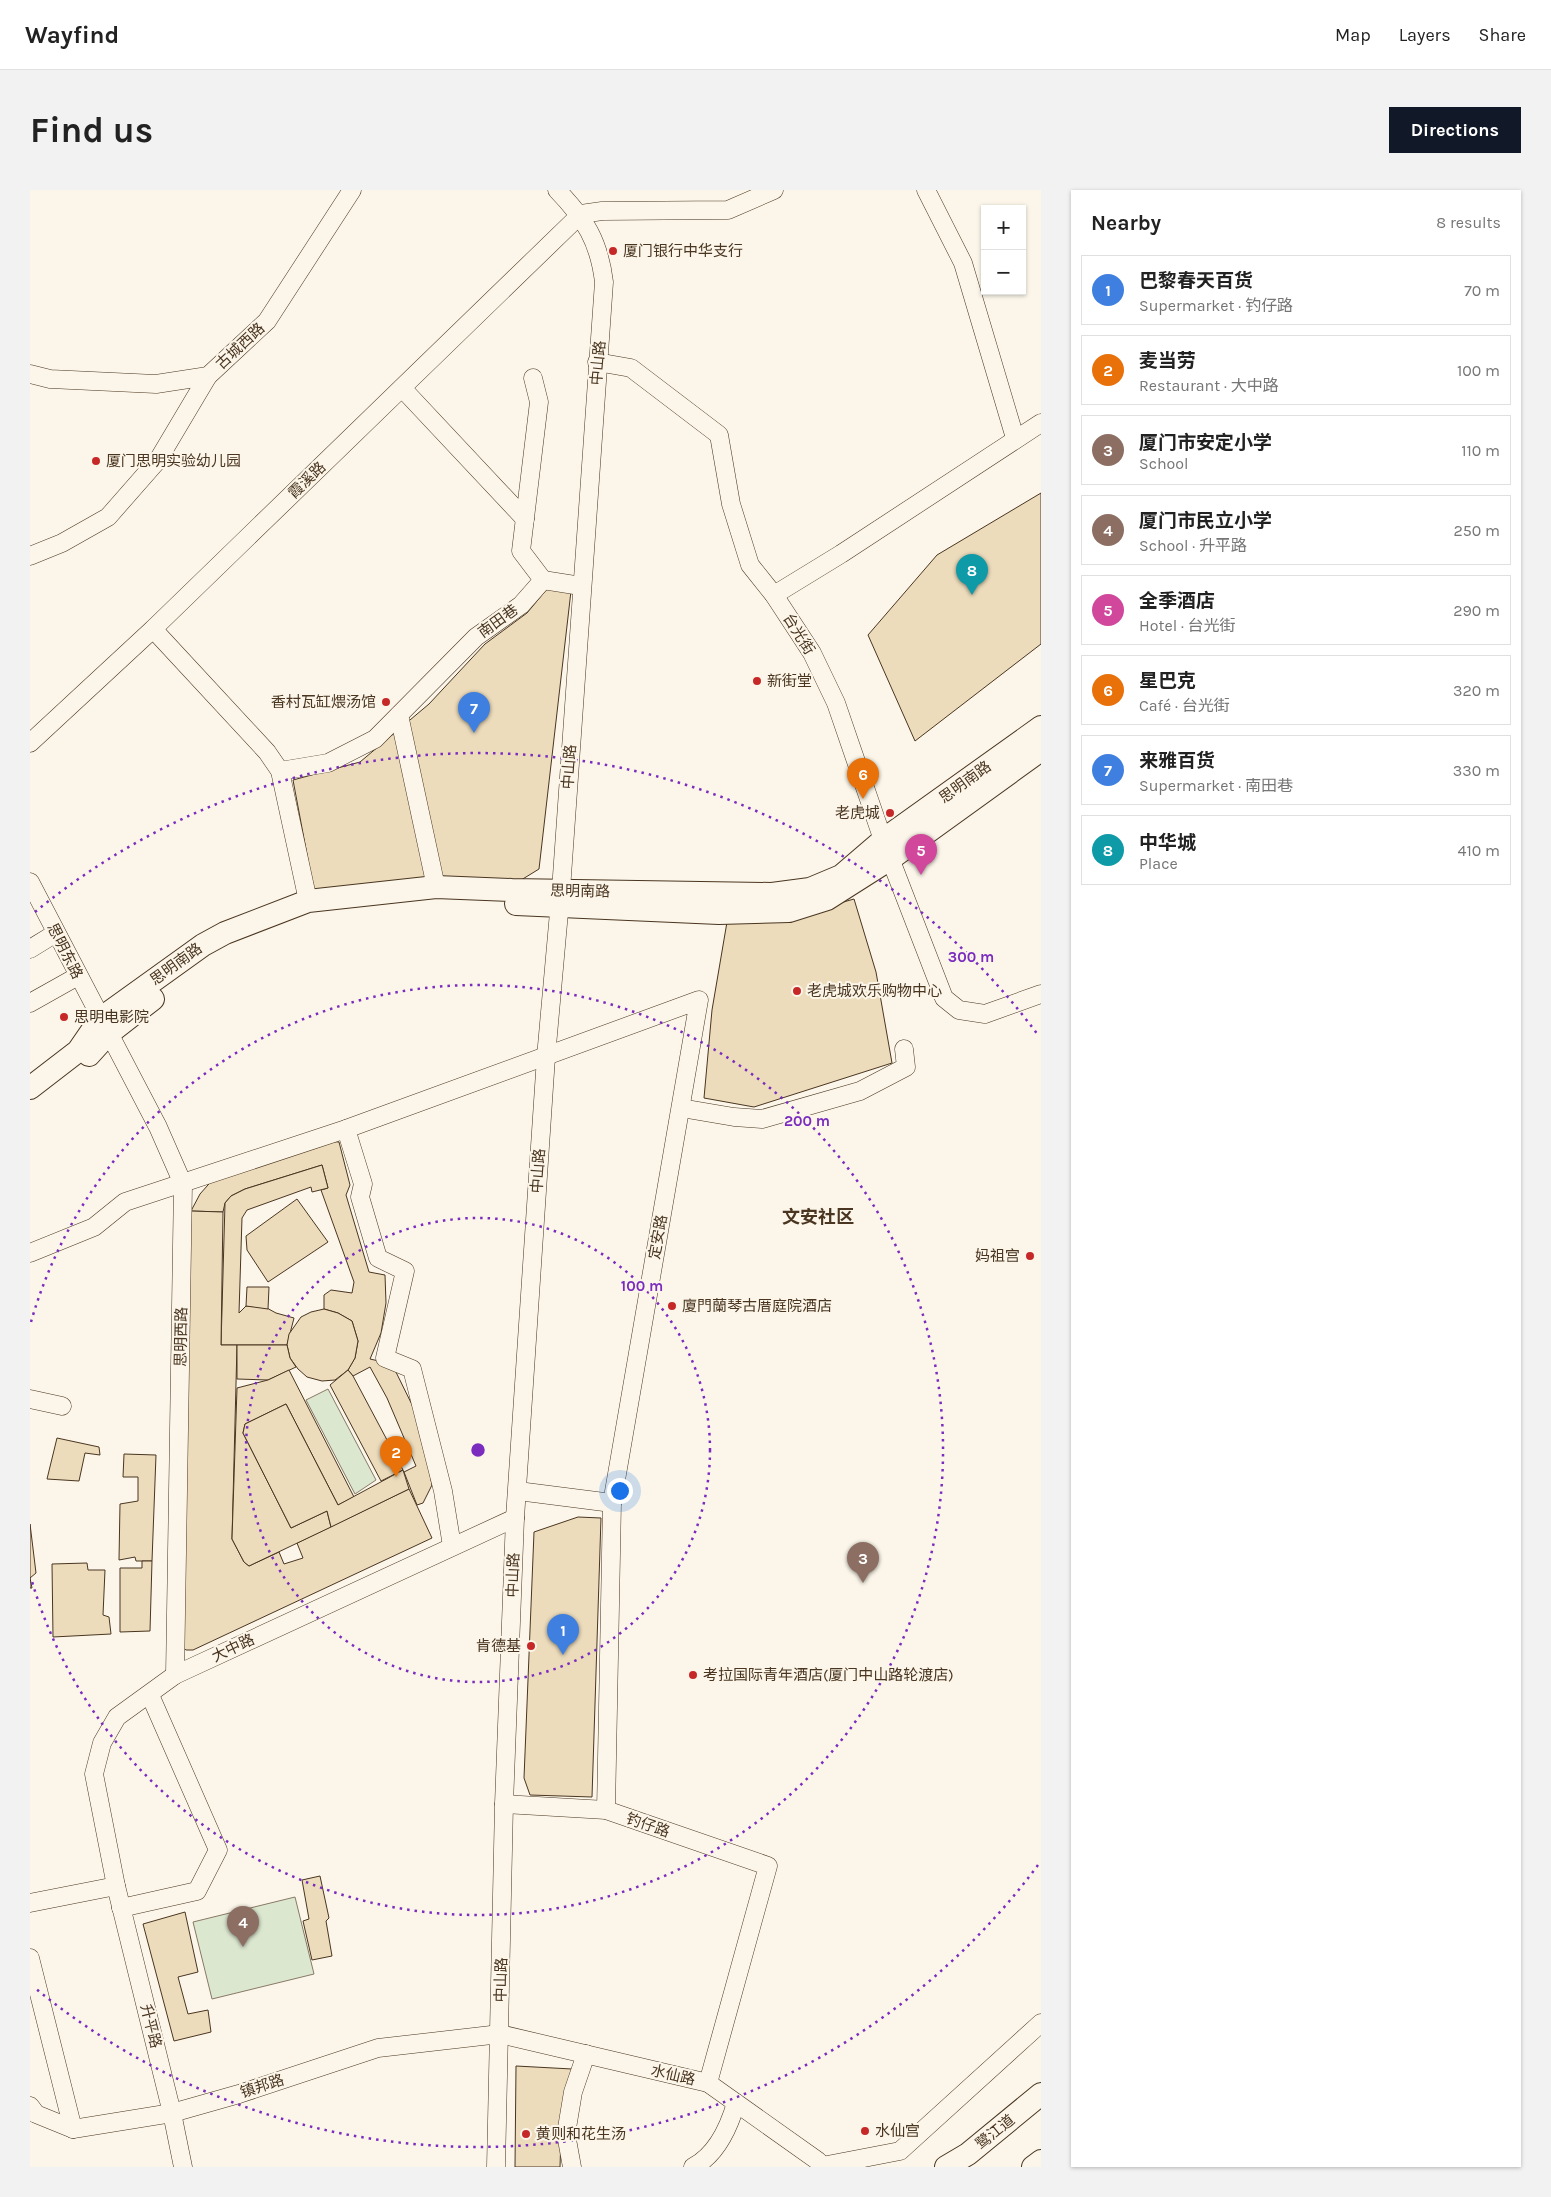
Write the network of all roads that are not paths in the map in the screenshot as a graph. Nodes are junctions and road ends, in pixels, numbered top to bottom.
1 (352, 190) edge
2 (774, 190) edge
3 (926, 190) edge
4 (558, 191) edge
5 (580, 214) junction
6 (597, 362) junction
7 (30, 374) edge
8 (208, 376) junction
9 (533, 378) dead end
10 (402, 388) junction
11 (1041, 423) edge
12 (1015, 438) junction
13 (525, 519) junction
14 (30, 556) edge
15 (543, 580) junction
16 (581, 586) junction
17 (774, 595) junction
18 (153, 629) junction
19 (399, 715) junction
20 (1041, 727) edge
21 (30, 743) edge
22 (1041, 750) edge
23 (280, 771) junction
24 (887, 850) junction
25 (31, 886) edge
26 (436, 887) junction
27 (559, 899) junction
28 (308, 901) junction
29 (56, 934) junction
30 (30, 949) edge
31 (78, 976) junction
32 (1041, 994) edge
33 (30, 1003) edge
34 (104, 1027) junction
35 (904, 1050) dead end
36 (546, 1057) junction
37 (30, 1088) edge
38 (30, 1100) edge
39 (681, 1108) junction
40 (346, 1129) junction
41 (183, 1184) junction
42 (30, 1253) edge
43 (30, 1399) edge
44 (62, 1406) dead end
45 (518, 1491) junction
46 (612, 1503) junction
47 (515, 1518) junction
48 (452, 1546) junction
49 (175, 1675) junction
50 (150, 1694) junction
51 (504, 1804) junction
52 (606, 1810) junction
53 (116, 1886) junction
54 (30, 1903) edge
55 (122, 1908) junction
56 (31, 1964) edge
57 (1041, 2023) edge
58 (500, 2034) junction
59 (586, 2054) junction
60 (708, 2083) junction
61 (1041, 2094) edge
62 (736, 2103) junction
63 (30, 2106) edge
64 (172, 2113) junction
65 (73, 2129) junction
66 (1041, 2161) edge
67 (183, 2167) edge
68 (496, 2167) edge
69 (572, 2167) edge
70 (693, 2167) edge
71 (822, 2167) edge
72 (946, 2167) edge
73 (1034, 2167) edge

1 - 8 street, 古城西路
2 - 5 street
3 - 12 street
4 - 5 street, 中山路
5 - 6 street, 中山路
5 - 10 street, 霞溪路
6 - 16 street, 中山路
6 - 17 street, 台光街
7 - 8 street, 古城西路
8 - 14 street
9 - 13 street
10 - 13 street
10 - 18 street, 霞溪路
11 - 12 street
12 - 17 street
13 - 15 street
15 - 16 street
15 - 19 street, 南田巷
16 - 27 street, 中山路
17 - 24 street, 台光街
18 - 21 street, 霞溪路
18 - 23 street
19 - 23 street, 南田巷
19 - 26 street
20 - 24 main road, 思明南路
22 - 24 main road, 思明南路
23 - 28 street
24 - 27 main road, 思明南路
24 - 32 street, 台光街
25 - 29 street, 思明东路
26 - 27 main road, 思明南路
26 - 28 main road, 思明南路
27 - 34 main road, 思明南路
27 - 36 street, 中山路
28 - 34 main road, 思明南路
29 - 30 street
29 - 31 street, 思明东路
31 - 33 street
31 - 34 street, 思明东路
34 - 37 main road
34 - 38 main road
34 - 41 street, 思明西路
35 - 39 street
36 - 39 street, 定安路
36 - 40 street
36 - 45 street, 中山路
39 - 46 street, 定安路
40 - 41 street
40 - 48 street
41 - 42 street
41 - 49 street, 思明西路
43 - 44 street
45 - 46 street
45 - 47 street, 中山路
46 - 52 street, 钓仔路
47 - 48 street, 大中路
47 - 51 street, 中山路
48 - 49 street, 大中路
49 - 50 street, 大中路
50 - 53 street, 大中路
50 - 55 street
51 - 52 street
51 - 58 street, 中山路
52 - 60 street, 钓仔路
53 - 54 street
53 - 55 street, 升平路
55 - 64 street, 升平路
56 - 65 street
57 - 71 street
58 - 59 street, 水仙路
58 - 64 street, 镇邦路
58 - 68 street, 中山路
59 - 60 street, 水仙路
59 - 69 street
60 - 62 street, 水仙路
61 - 72 main road, 鹭江道
62 - 70 street
62 - 71 street, 水仙路
63 - 65 street
64 - 65 street, 镇邦路
64 - 67 street, 升平路
66 - 73 main road

